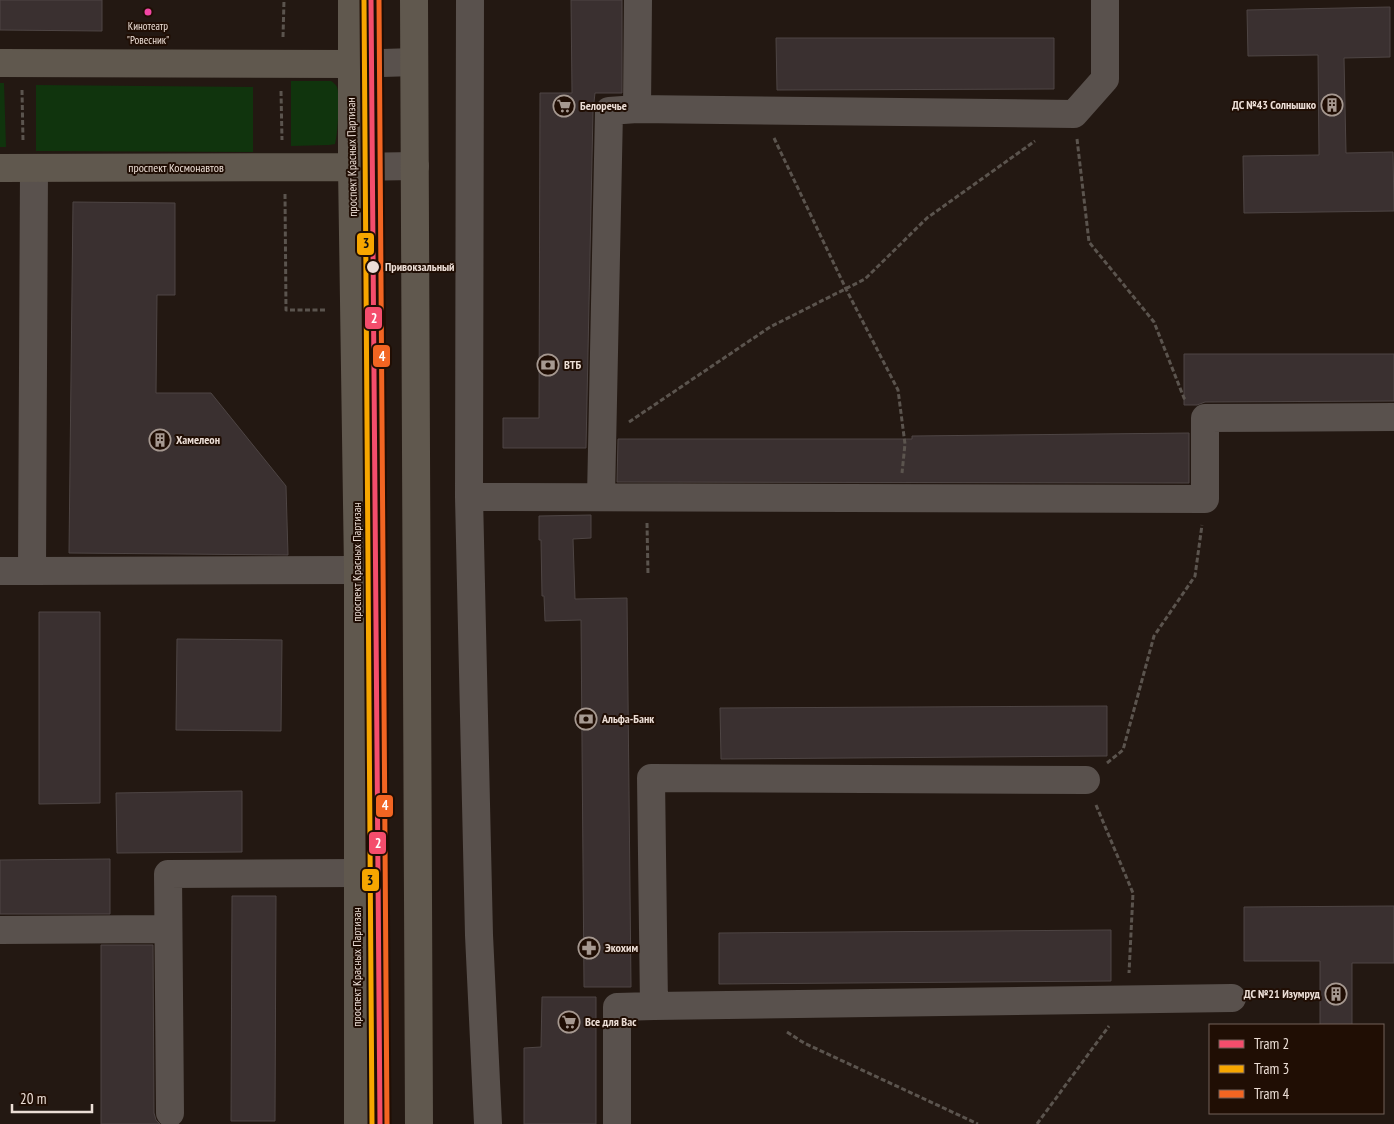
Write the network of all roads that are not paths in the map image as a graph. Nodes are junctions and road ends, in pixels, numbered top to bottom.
1 (352, 0) edge
2 (414, 0) edge
3 (470, 0) edge
4 (638, 0) edge
5 (1105, 0) edge
6 (414, 62) junction
7 (0, 63) edge
8 (351, 64) junction
9 (637, 110) junction
10 (415, 166) junction
11 (352, 167) junction
12 (0, 168) edge
13 (34, 168) junction
14 (1394, 416) edge
15 (469, 497) junction
16 (601, 497) junction
17 (358, 570) junction
18 (0, 571) edge
19 (32, 571) junction
20 (1086, 780) road end
21 (358, 873) junction
22 (168, 929) junction
23 (0, 930) edge
24 (1232, 998) dead end
25 (654, 1006) junction
26 (170, 1113) dead end
27 (358, 1124) edge
28 (419, 1124) edge
29 (488, 1124) edge
30 (616, 1124) edge

1 - 8 main road, проспект Красных Партизан
2 - 6 main road
3 - 15 street
4 - 9 street
5 - 9 street
6 - 8 street
6 - 10 main road
7 - 8 main road
8 - 11 main road, проспект Красных Партизан
9 - 16 street
10 - 11 street
10 - 28 main road
11 - 13 main road, проспект Космонавтов
11 - 17 main road, проспект Красных Партизан
12 - 13 main road, проспект Космонавтов
13 - 19 street
14 - 16 street
15 - 16 street
15 - 29 street
17 - 19 street
17 - 21 main road, проспект Красных Партизан
18 - 19 street
20 - 25 street
21 - 22 street
21 - 27 main road, проспект Красных Партизан
22 - 23 street
22 - 26 street
24 - 25 street
25 - 30 street

